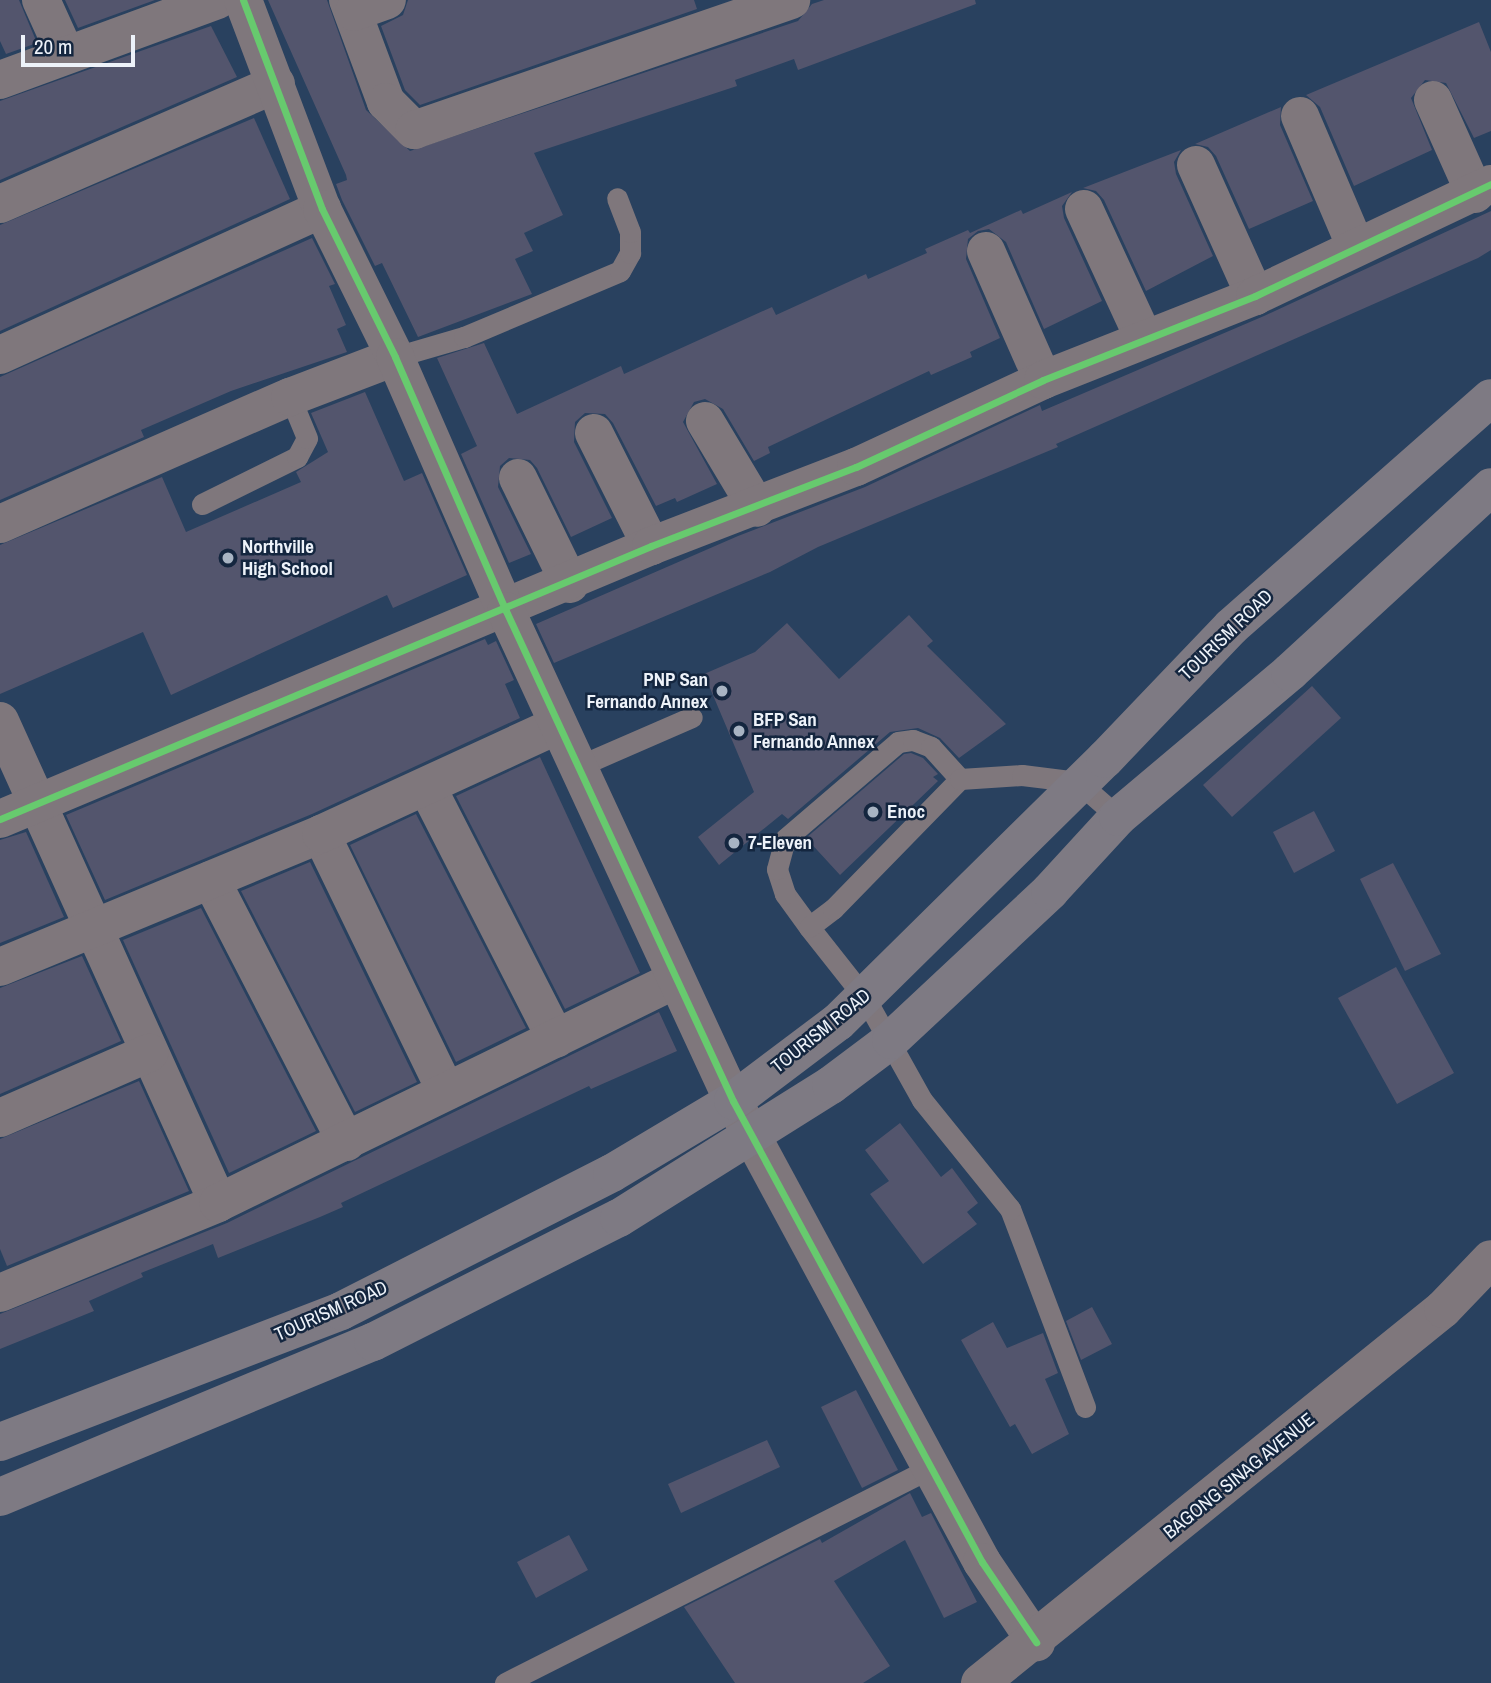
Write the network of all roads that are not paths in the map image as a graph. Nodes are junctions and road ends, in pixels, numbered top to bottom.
1 (41, 0) edge
2 (218, 0) edge
3 (243, 0) edge
4 (791, 0) edge
5 (363, 4) edge
6 (65, 53) junction
7 (0, 80) edge
8 (276, 84) junction
9 (1433, 100) dead end
10 (1300, 116) dead end
11 (1196, 165) dead end
12 (1483, 189) edge
13 (617, 198) dead end
14 (0, 204) edge
15 (322, 209) junction
16 (1084, 209) dead end
17 (1356, 247) junction
18 (986, 251) dead end
19 (1255, 296) junction
20 (1144, 339) junction
21 (0, 355) edge
22 (395, 358) junction
23 (1043, 380) junction
24 (290, 397) junction
25 (1491, 398) edge
26 (705, 421) dead end
27 (594, 433) dead end
28 (518, 478) dead end
29 (1491, 487) edge
30 (202, 504) dead end
31 (757, 508) junction
32 (0, 524) edge
33 (651, 546) junction
34 (569, 584) junction
35 (506, 611) junction
36 (692, 717) dead end
37 (0, 721) edge
38 (558, 725) junction
39 (577, 767) junction
40 (960, 779) junction
41 (1079, 782) junction
42 (427, 787) junction
43 (37, 803) junction
44 (1118, 817) junction
45 (0, 819) edge
46 (321, 834) junction
47 (211, 880) junction
48 (91, 928) junction
49 (809, 928) junction
50 (0, 967) edge
51 (675, 980) junction
52 (864, 998) junction
53 (556, 1039) junction
54 (891, 1040) junction
55 (149, 1053) junction
56 (446, 1091) junction
57 (733, 1101) junction
58 (0, 1118) edge
59 (751, 1137) junction
60 (346, 1142) junction
61 (218, 1203) junction
62 (1491, 1259) edge
63 (0, 1293) edge
64 (1085, 1407) dead end
65 (0, 1442) edge
66 (931, 1468) junction
67 (0, 1497) edge
68 (1036, 1642) junction
69 (505, 1683) edge
70 (980, 1683) edge

1 - 6 street
2 - 6 street
3 - 8 street
4 - 5 street
6 - 7 street
8 - 14 street
8 - 15 street
9 - 12 street
10 - 17 street
11 - 19 street
12 - 17 street
13 - 22 lane
15 - 21 street
15 - 22 street
16 - 20 street
17 - 19 street
18 - 23 street
19 - 20 street
20 - 23 street
22 - 24 street
22 - 35 street
23 - 31 street
24 - 30 lane
24 - 32 street
25 - 41 main road, TOURISM ROAD
26 - 31 street
27 - 33 street
28 - 34 street
29 - 44 main road
31 - 33 street
33 - 34 street
34 - 35 street
35 - 38 street
35 - 43 street
36 - 39 lane
37 - 43 street
38 - 39 street
38 - 42 street
39 - 51 street
40 - 41 lane
40 - 49 lane
40 - 49 lane
41 - 44 lane
41 - 52 main road, TOURISM ROAD
42 - 46 street
42 - 53 street
43 - 45 street
43 - 48 street
44 - 54 main road
46 - 47 street
46 - 56 street
47 - 48 street
47 - 60 street
48 - 50 street
48 - 55 street
49 - 52 lane
51 - 53 street
51 - 57 street
52 - 54 lane
52 - 57 main road, TOURISM ROAD
53 - 56 street
54 - 59 main road
54 - 64 lane
55 - 58 street
55 - 61 street
56 - 60 street
57 - 59 street
57 - 65 main road, TOURISM ROAD
59 - 66 street
59 - 67 main road
60 - 61 street
61 - 63 street
62 - 68 street, BAGONG SINAG AVENUE
66 - 68 street
66 - 69 lane
68 - 70 street, BAGONG SINAG AVENUE

